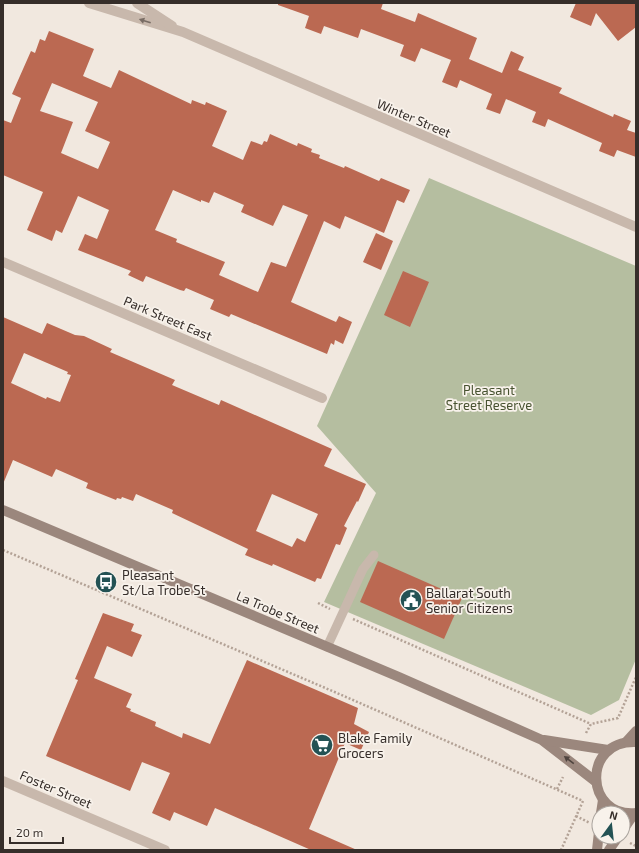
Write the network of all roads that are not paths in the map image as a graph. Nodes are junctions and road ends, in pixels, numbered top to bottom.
1 (89, 3) edge
2 (140, 4) edge
3 (183, 32) junction
4 (636, 227) edge
5 (3, 262) edge
6 (322, 398) dead end
7 (3, 510) edge
8 (374, 555) dead end
9 (327, 646) junction
10 (636, 731) edge
11 (542, 740) junction
12 (631, 742) edge
13 (608, 750) junction
14 (596, 780) junction
15 (3, 781) edge
16 (603, 800) junction
17 (602, 805) edge
18 (635, 813) edge
19 (165, 850) edge

3 -> 1 street, Winter Street
2 - 3 street, Winter Street
3 - 4 street, Winter Street
5 - 6 street, Park Street East
7 - 9 main road, La Trobe Street
8 - 9 lane
9 - 11 main road, La Trobe Street
10 - 12 main road
11 - 13 main road, La Trobe Street
14 -> 11 main road, La Trobe Street
12 - 13 main road
13 - 14 main road
14 - 16 main road
15 - 19 street, Foster Street
16 - 17 main road
16 - 18 main road

